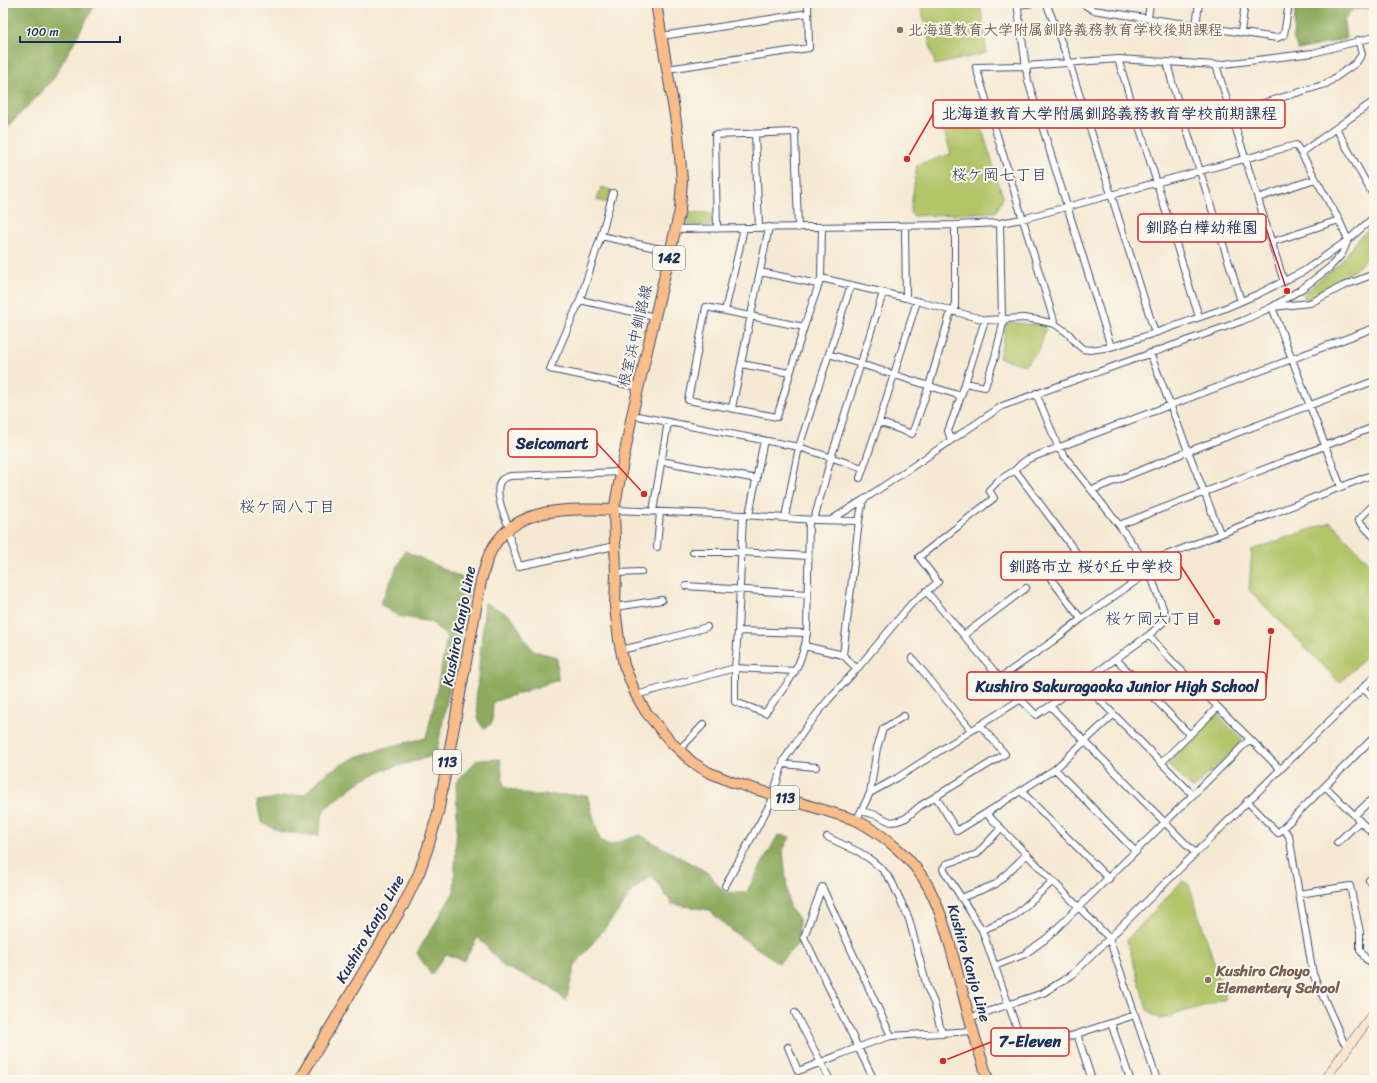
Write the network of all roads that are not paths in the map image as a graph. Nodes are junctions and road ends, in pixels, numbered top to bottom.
1 (656, 3) edge
2 (808, 3) edge
3 (1033, 3) edge
4 (1044, 3) edge
5 (1085, 3) edge
6 (1150, 3) edge
7 (1199, 3) edge
8 (1245, 3) edge
9 (1289, 3) edge
10 (1017, 4) edge
11 (808, 14) junction
12 (1148, 18) junction
13 (1196, 26) junction
14 (1241, 32) junction
15 (662, 36) junction
16 (1374, 37) edge
17 (1358, 40) junction
18 (1118, 59) junction
19 (1069, 62) junction
20 (1167, 62) junction
21 (1216, 65) junction
22 (1026, 66) junction
23 (667, 69) junction
24 (1372, 102) edge
25 (1374, 109) edge
26 (1231, 113) junction
27 (1336, 128) junction
28 (755, 134) junction
29 (1301, 153) junction
30 (1245, 158) junction
31 (1200, 171) junction
32 (1315, 179) junction
33 (1156, 182) junction
34 (613, 193) dead end
35 (1111, 195) junction
36 (1374, 196) edge
37 (1258, 198) junction
38 (1068, 207) junction
39 (1374, 217) edge
40 (1022, 219) junction
41 (1339, 220) junction
42 (1000, 223) junction
43 (955, 224) junction
44 (905, 226) junction
45 (822, 227) junction
46 (744, 228) junction
47 (759, 228) junction
48 (769, 228) junction
49 (798, 228) junction
50 (676, 229) junction
51 (717, 229) junction
52 (601, 236) junction
53 (1348, 240) junction
54 (1272, 242) junction
55 (670, 251) junction
56 (760, 272) junction
57 (1374, 274) edge
58 (820, 281) junction
59 (1284, 282) junction
60 (851, 285) junction
61 (884, 293) junction
62 (906, 298) junction
63 (580, 300) junction
64 (917, 301) junction
65 (1241, 301) junction
66 (1272, 307) junction
67 (726, 311) junction
68 (953, 311) junction
69 (752, 316) junction
70 (655, 317) junction
71 (1199, 317) junction
72 (1003, 319) junction
73 (985, 320) junction
74 (1055, 324) junction
75 (804, 327) junction
76 (1374, 328) edge
77 (1155, 333) junction
78 (1111, 347) junction
79 (1150, 353) junction
80 (829, 354) junction
81 (1291, 359) junction
82 (741, 364) junction
83 (861, 364) junction
84 (790, 373) junction
85 (894, 375) junction
86 (1374, 381) edge
87 (965, 383) junction
88 (929, 386) junction
89 (639, 387) junction
90 (1036, 393) junction
91 (961, 396) junction
92 (1309, 405) junction
93 (1171, 406) junction
94 (732, 408) junction
95 (632, 415) junction
96 (668, 422) junction
97 (879, 422) junction
98 (1374, 427) edge
99 (764, 440) junction
100 (951, 440) junction
101 (1325, 446) junction
102 (799, 447) junction
103 (1059, 448) junction
104 (1189, 451) junction
105 (831, 458) junction
106 (660, 461) junction
107 (863, 468) junction
108 (1015, 470) junction
109 (621, 472) junction
110 (1374, 474) edge
111 (860, 478) dead end
112 (757, 479) junction
113 (1341, 487) junction
114 (1092, 490) junction
115 (1204, 493) junction
116 (863, 500) junction
117 (1374, 504) edge
118 (614, 510) junction
119 (653, 511) junction
120 (660, 512) junction
121 (746, 515) junction
122 (785, 517) junction
123 (811, 520) junction
124 (831, 520) junction
125 (859, 522) junction
126 (1119, 525) junction
127 (508, 529) junction
128 (1220, 533) junction
129 (1374, 537) edge
130 (615, 546) junction
131 (657, 547) dead end
132 (693, 552) dead end
133 (740, 552) junction
134 (808, 556) junction
135 (1146, 563) junction
136 (641, 572) dead end
137 (1149, 572) junction
138 (616, 573) junction
139 (686, 586) dead end
140 (1026, 588) dead end
141 (739, 591) junction
142 (926, 591) junction
143 (808, 594) junction
144 (662, 600) dead end
145 (615, 607) junction
146 (1081, 618) junction
147 (707, 627) dead end
148 (738, 631) junction
149 (807, 633) junction
150 (964, 635) junction
151 (1149, 636) junction
152 (805, 646) junction
153 (621, 650) junction
154 (843, 655) junction
155 (912, 658) dead end
156 (1116, 659) junction
157 (735, 668) junction
158 (857, 669) junction
159 (795, 671) junction
160 (1374, 676) edge
161 (1000, 678) junction
162 (1083, 683) junction
163 (1363, 688) junction
164 (636, 695) junction
165 (1021, 699) junction
166 (1374, 699) edge
167 (1050, 706) junction
168 (1218, 707) junction
169 (1113, 715) junction
170 (904, 716) dead end
171 (704, 724) dead end
172 (980, 725) junction
173 (971, 730) junction
174 (1190, 735) junction
175 (1374, 736) edge
176 (1250, 739) junction
177 (1085, 742) junction
178 (679, 750) junction
179 (1161, 763) junction
180 (783, 764) junction
181 (816, 767) dead end
182 (1055, 769) junction
183 (1280, 769) junction
184 (1325, 786) junction
185 (1021, 791) junction
186 (870, 793) junction
187 (774, 795) junction
188 (1193, 795) junction
189 (936, 797) junction
190 (1374, 797) edge
191 (1247, 802) junction
192 (986, 814) junction
193 (858, 816) junction
194 (1355, 816) junction
195 (1360, 821) junction
196 (1165, 823) junction
197 (1001, 828) junction
198 (1283, 828) junction
199 (1374, 834) edge
200 (827, 838) dead end
201 (1337, 842) dead end
202 (1136, 852) junction
203 (1195, 853) junction
204 (1027, 854) junction
205 (1109, 880) junction
206 (1369, 880) dead end
207 (1053, 881) junction
208 (725, 886) dead end
209 (1374, 886) edge
210 (1299, 894) junction
211 (961, 898) junction
212 (1079, 907) junction
213 (982, 930) junction
214 (1109, 938) junction
215 (1374, 964) edge
216 (995, 966) junction
217 (1008, 1006) junction
218 (1374, 1012) edge
219 (795, 1013) dead end
220 (1135, 1014) junction
221 (969, 1018) junction
222 (1111, 1023) junction
223 (973, 1031) junction
224 (942, 1034) junction
225 (1077, 1034) junction
226 (892, 1036) junction
227 (1349, 1046) junction
228 (788, 1047) dead end
229 (858, 1048) junction
230 (821, 1063) junction
231 (299, 1080) edge
232 (830, 1080) edge
233 (874, 1080) edge
234 (988, 1080) edge
235 (1092, 1080) edge
236 (1127, 1080) edge
237 (1157, 1080) edge
238 (1324, 1080) edge

1 - 15 main road, 根室浜中釧路線 / 142
2 - 11 street
3 - 10 street
4 - 19 street
5 - 12 street
6 - 12 street
7 - 13 street
8 - 14 street
9 - 14 street
10 - 22 street
11 - 15 street
11 - 23 street
12 - 13 street
13 - 14 street
15 - 23 main road, 根室浜中釧路線 / 142
16 - 17 street
17 - 21 street
17 - 26 street
18 - 19 street
18 - 20 street
18 - 33 street
19 - 22 street
19 - 35 street
20 - 21 street
20 - 31 street
21 - 26 street
22 - 38 street
22 - 40 street
23 - 50 main road, 根室浜中釧路線 / 142
24 - 25 street
24 - 27 street
26 - 30 street
27 - 29 street
27 - 36 street
28 - 47 street
28 - 49 street
28 - 51 street
29 - 30 street
29 - 32 street
30 - 31 street
30 - 37 street
31 - 33 street
31 - 65 street
32 - 37 street
32 - 41 street
33 - 35 street
33 - 71 street
34 - 52 street
35 - 38 street
35 - 77 street
37 - 54 street
38 - 40 street
38 - 78 street
39 - 53 street
40 - 42 street
40 - 74 street
41 - 53 street
41 - 54 street
42 - 43 street
42 - 72 street
43 - 44 street
43 - 68 street
44 - 45 street
44 - 62 street
45 - 49 street
45 - 58 street
46 - 47 street
46 - 51 street
46 - 67 street
47 - 48 street
48 - 49 street
48 - 56 street
50 - 51 street
50 - 55 main road, 根室浜中釧路線 / 142
52 - 55 street
52 - 63 street
53 - 59 street
53 - 66 street
54 - 59 street
55 - 70 main road, 根室浜中釧路線 / 142
56 - 58 street
56 - 69 street
57 - 66 street
58 - 60 street
58 - 75 street
59 - 65 street
60 - 61 street
60 - 80 street
61 - 62 street
61 - 83 street
62 - 64 street
63 - 70 street
63 - 89 street
64 - 68 street
64 - 85 street
65 - 71 street
66 - 79 street
66 - 81 street
67 - 69 street
67 - 94 street
68 - 73 street
68 - 88 street
69 - 75 street
69 - 82 street
70 - 89 main road, 根室浜中釧路線 / 142
71 - 77 street
72 - 73 street
72 - 74 street
72 - 87 street
73 - 87 street
74 - 78 street
75 - 84 street
76 - 81 street
77 - 78 street
79 - 90 street
79 - 93 street
80 - 83 street
80 - 102 street
81 - 92 street
81 - 93 street
82 - 84 street
82 - 94 street
83 - 85 street
83 - 105 street
84 - 94 street
85 - 88 street
85 - 97 street
86 - 92 street
87 - 91 street
88 - 91 street
88 - 97 street
89 - 95 main road, 根室浜中釧路線 / 142
90 - 100 street
90 - 103 street
91 - 100 street
92 - 101 street
92 - 104 street
93 - 103 street
93 - 104 street
95 - 96 street
95 - 109 main road, 根室浜中釧路線 / 142
96 - 99 street
96 - 106 street
97 - 107 street
98 - 101 street
99 - 102 street
99 - 112 street
100 - 116 street
101 - 113 street
101 - 115 street
102 - 105 street
102 - 122 street
103 - 108 street
103 - 114 street
104 - 114 street
104 - 115 street
105 - 107 street
105 - 123 street
106 - 112 street
106 - 119 street
107 - 111 street
108 - 142 street
108 - 146 street
109 - 118 main road, 根室浜中釧路線 / 142
109 - 127 street
110 - 113 street
112 - 121 street
113 - 128 street
114 - 126 street
115 - 126 street
115 - 128 street
116 - 124 street
116 - 125 street
117 - 129 street
118 - 119 street
118 - 127 main road, Kushiro Kanjo Line / 113
118 - 130 main road, Kushiro Kanjo Line / 113
119 - 120 street
120 - 121 street
120 - 131 street
121 - 122 street
121 - 133 street
122 - 123 street
123 - 124 street
123 - 134 street
124 - 125 street
125 - 154 street
126 - 135 street
127 - 130 street
127 - 231 main road, Kushiro Kanjo Line / 113
128 - 135 street
130 - 138 main road, Kushiro Kanjo Line / 113
132 - 133 street
133 - 134 street
133 - 141 street
134 - 143 street
135 - 137 street
136 - 138 street
137 - 146 street
137 - 151 street
138 - 145 main road, Kushiro Kanjo Line / 113
139 - 141 street
140 - 150 street
141 - 143 street
141 - 148 street
142 - 150 street
142 - 158 street
143 - 149 street
144 - 145 street
145 - 153 main road, Kushiro Kanjo Line / 113
146 - 161 street
147 - 153 street
148 - 149 street
148 - 157 street
149 - 152 street
150 - 161 street
151 - 156 street
151 - 168 street
152 - 154 street
152 - 159 street
153 - 164 main road, Kushiro Kanjo Line / 113
154 - 158 street
155 - 173 street
156 - 162 street
156 - 174 street
157 - 159 street
157 - 159 street
157 - 164 street
158 - 180 street
160 - 163 street
161 - 165 street
162 - 167 street
162 - 169 street
163 - 166 street
163 - 183 street
164 - 178 main road, Kushiro Kanjo Line / 113
165 - 167 street
165 - 172 street
167 - 177 street
168 - 174 street
168 - 176 street
169 - 177 street
169 - 179 street
170 - 186 street
171 - 178 street
172 - 173 street
172 - 189 street
173 - 186 street
174 - 179 street
175 - 184 street
176 - 183 street
176 - 188 street
177 - 182 street
177 - 196 street
178 - 187 main road, Kushiro Kanjo Line / 113
179 - 188 street
180 - 181 street
180 - 187 street
182 - 185 street
182 - 202 street
183 - 191 street
184 - 194 street
184 - 198 street
185 - 192 street
185 - 205 street
186 - 193 street
187 - 193 main road, Kushiro Kanjo Line / 113
187 - 208 street
188 - 196 street
189 - 192 street
189 - 193 street
190 - 194 street
191 - 198 street
191 - 203 street
192 - 197 street
193 - 221 main road, Kushiro Kanjo Line / 113
194 - 195 street
195 - 199 street
195 - 201 street
196 - 202 street
196 - 203 street
197 - 204 street
197 - 211 street
198 - 210 street
200 - 224 street
202 - 205 street
203 - 214 street
204 - 207 street
204 - 211 street
205 - 212 street
206 - 209 street
207 - 212 street
207 - 213 street
210 - 215 street
210 - 227 street
211 - 213 street
212 - 214 street
212 - 216 street
213 - 216 street
214 - 217 street
214 - 220 street
216 - 217 street
217 - 221 street
217 - 225 street
218 - 227 street
219 - 230 street
220 - 222 street
220 - 237 street
221 - 223 main road, Kushiro Kanjo Line / 113
222 - 225 street
222 - 236 street
223 - 224 street
223 - 234 main road, Kushiro Kanjo Line / 113
224 - 226 street
225 - 235 street
226 - 229 street
226 - 229 street
227 - 238 street
228 - 230 street
229 - 230 street
229 - 233 street
230 - 232 street

